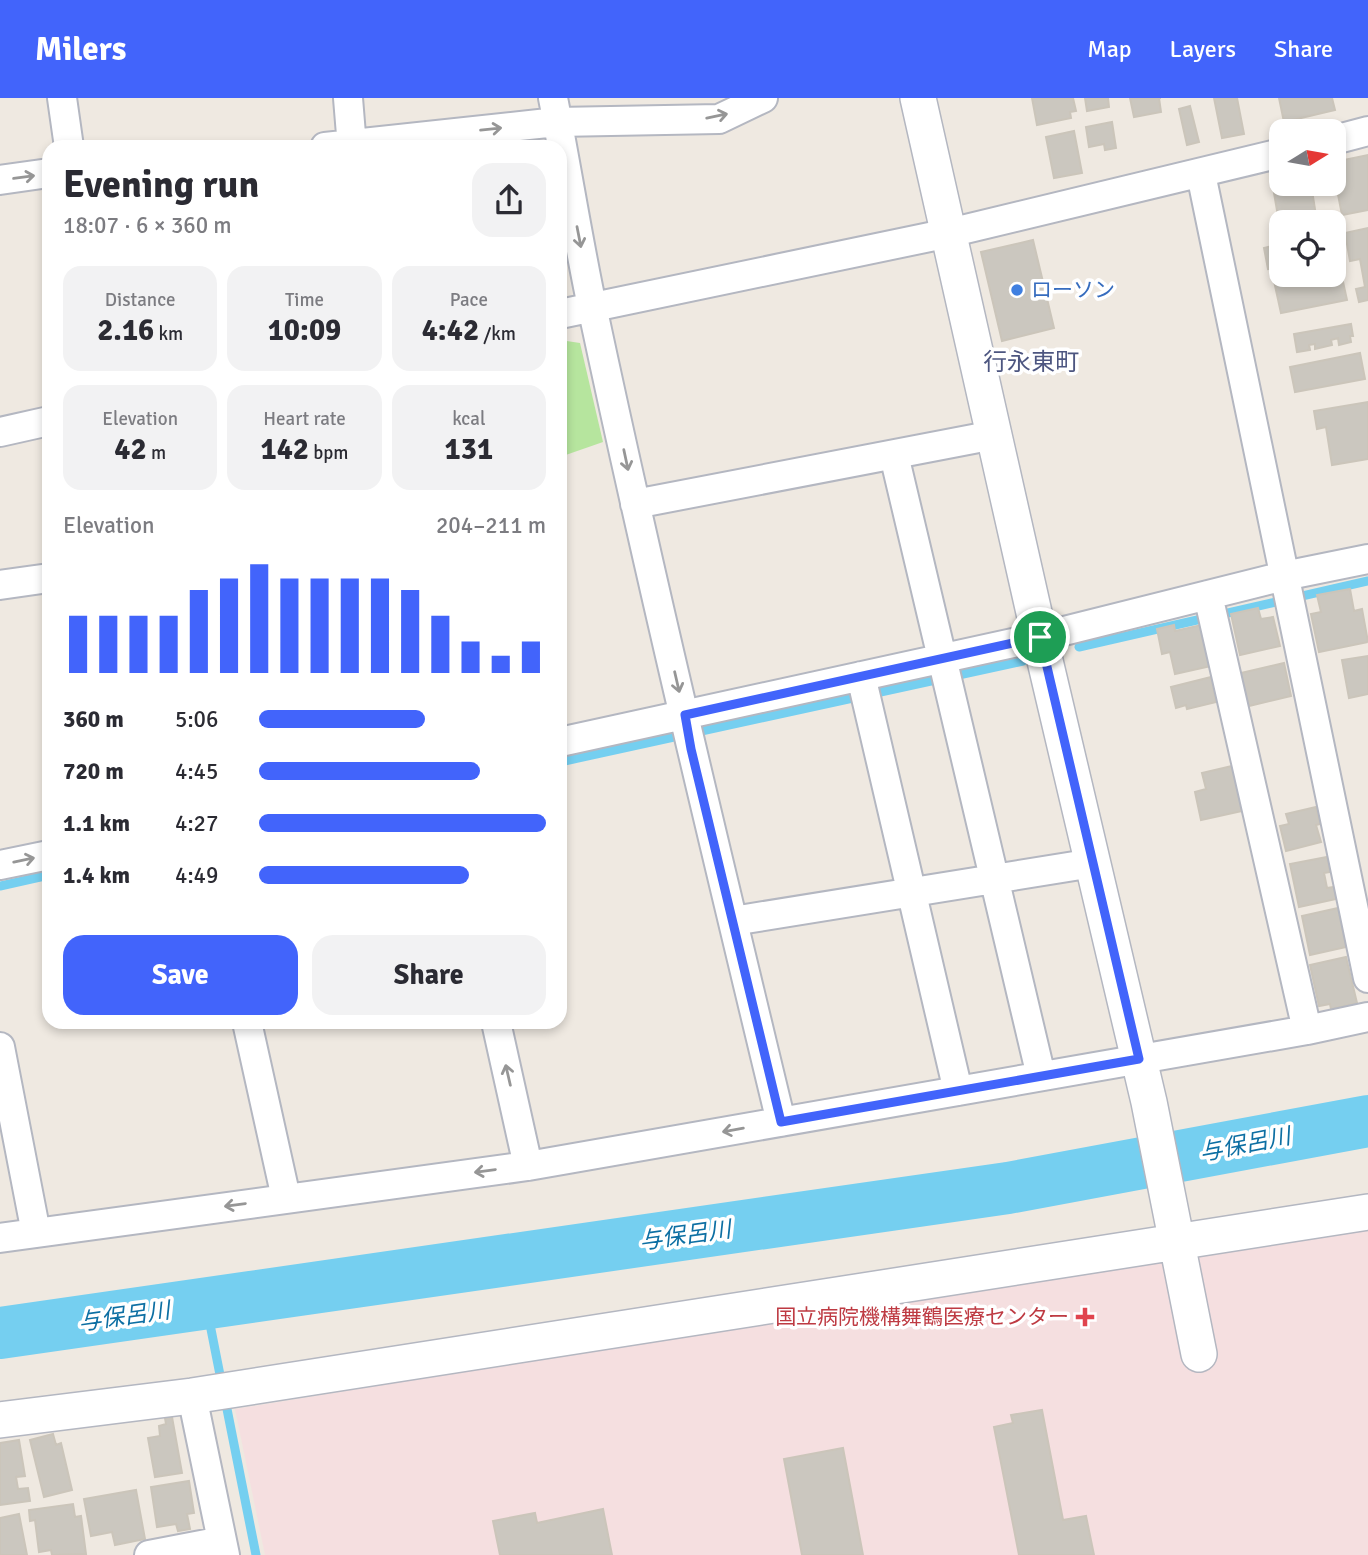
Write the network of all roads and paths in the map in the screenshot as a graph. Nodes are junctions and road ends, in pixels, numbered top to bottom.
1 (62, 98) edge
2 (348, 98) edge
3 (762, 98) edge
4 (918, 98) edge
5 (555, 110) edge
6 (1368, 131) edge
7 (1346, 137) edge
8 (68, 140) edge
9 (344, 140) edge
10 (378, 140) edge
11 (561, 140) edge
12 (1269, 156) edge
13 (42, 174) edge
14 (567, 174) edge
15 (1201, 174) junction
16 (0, 180) edge
17 (948, 233) junction
18 (592, 307) junction
19 (567, 312) edge
20 (42, 423) edge
21 (0, 432) edge
22 (994, 435) junction
23 (894, 455) junction
24 (635, 504) junction
25 (1368, 559) edge
26 (1284, 576) junction
27 (42, 579) edge
28 (0, 584) edge
29 (1208, 595) junction
30 (1040, 637) junction
31 (943, 658) junction
32 (861, 676) junction
33 (685, 717) junction
34 (567, 741) edge
35 (42, 856) edge
36 (1093, 863) junction
37 (0, 865) edge
38 (995, 878) junction
39 (912, 892) junction
40 (733, 921) junction
41 (1368, 978) edge
42 (1368, 1017) edge
43 (249, 1029) edge
44 (498, 1029) edge
45 (1307, 1030) junction
46 (0, 1047) edge
47 (1139, 1059) junction
48 (1041, 1076) junction
49 (958, 1091) junction
50 (781, 1122) junction
51 (528, 1166) junction
52 (286, 1198) junction
53 (1368, 1212) edge
54 (1174, 1227) junction
55 (36, 1233) junction
56 (0, 1238) edge
57 (1199, 1354) dead end
58 (192, 1396) junction
59 (0, 1420) edge
60 (223, 1548) edge
61 (149, 1555) edge

1 - 8 street
2 - 9 street
5 -> 3 street
4 - 17 street
10 -> 5 street
5 -> 11 street
6 - 7 street
12 - 15 street
16 -> 13 street
14 -> 18 street
15 - 17 street
15 - 26 street
17 - 18 street
17 - 22 street
18 - 19 street
18 -> 24 street
20 - 21 street
22 - 23 street
22 - 30 street
23 - 24 street
23 - 31 street
24 -> 33 street
25 - 26 street
26 - 29 street
26 - 41 street
27 - 28 street
29 - 30 street
29 - 45 street
30 - 31 street
30 - 36 street
31 - 32 street
31 - 38 street
32 - 33 street
32 - 39 street
33 - 34 street
33 - 40 street
37 -> 35 street
36 - 38 street
36 - 47 street
38 - 39 street
38 - 48 street
39 - 40 street
39 - 49 street
40 - 50 street
42 - 45 street
43 - 52 street
51 -> 44 street
45 - 47 street
46 - 55 street
47 - 48 street
47 - 54 street
48 - 49 street
49 - 50 street
50 -> 51 street
51 -> 52 street
52 -> 55 street
53 - 54 street
54 - 57 street
54 - 58 street
55 - 56 street
58 - 59 street
58 - 60 street
60 - 61 street

